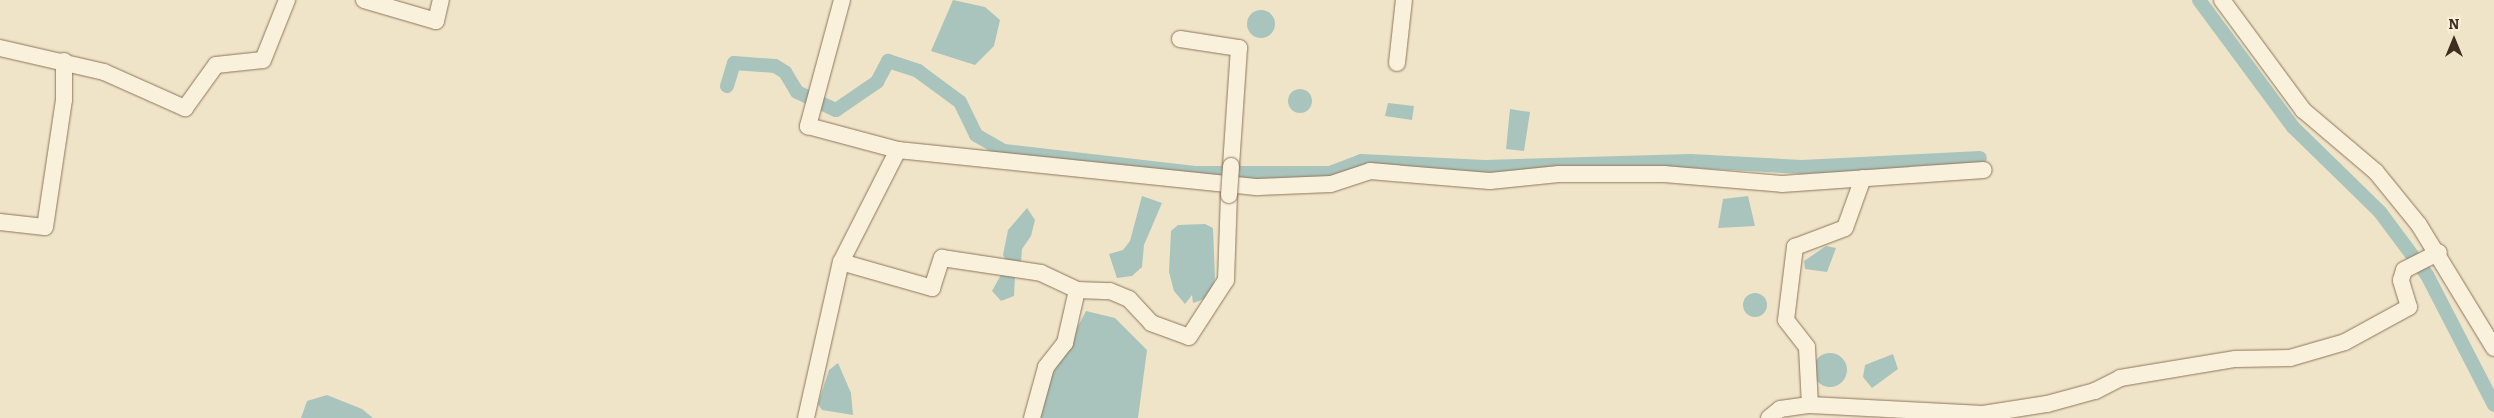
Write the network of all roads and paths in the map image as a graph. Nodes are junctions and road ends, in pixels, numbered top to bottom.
1 (287, 0) edge
2 (364, 0) edge
3 (441, 0) edge
4 (842, 0) edge
5 (1404, 0) edge
6 (2222, 0) edge
7 (1180, 39) dead end
8 (0, 48) edge
9 (64, 61) junction
10 (1397, 63) dead end
11 (898, 150) junction
12 (1984, 170) dead end
13 (1863, 178) junction
14 (0, 222) edge
15 (2436, 254) junction
16 (841, 262) junction
17 (1077, 290) junction
18 (2478, 322) junction
19 (2494, 322) edge
20 (2494, 348) edge
21 (1810, 405) junction
22 (806, 418) edge
23 (1032, 418) edge
24 (1769, 418) edge

1 - 9 street
2 - 3 street
4 - 11 street
5 - 10 street
6 - 15 street
7 - 17 street, bridge
8 - 9 street
9 - 14 street
11 - 13 street
11 - 16 street
12 - 13 street
13 - 21 street
15 - 18 street
15 - 21 street
16 - 17 street
16 - 22 street
17 - 23 street
18 - 19 street
18 - 20 street
21 - 24 street

